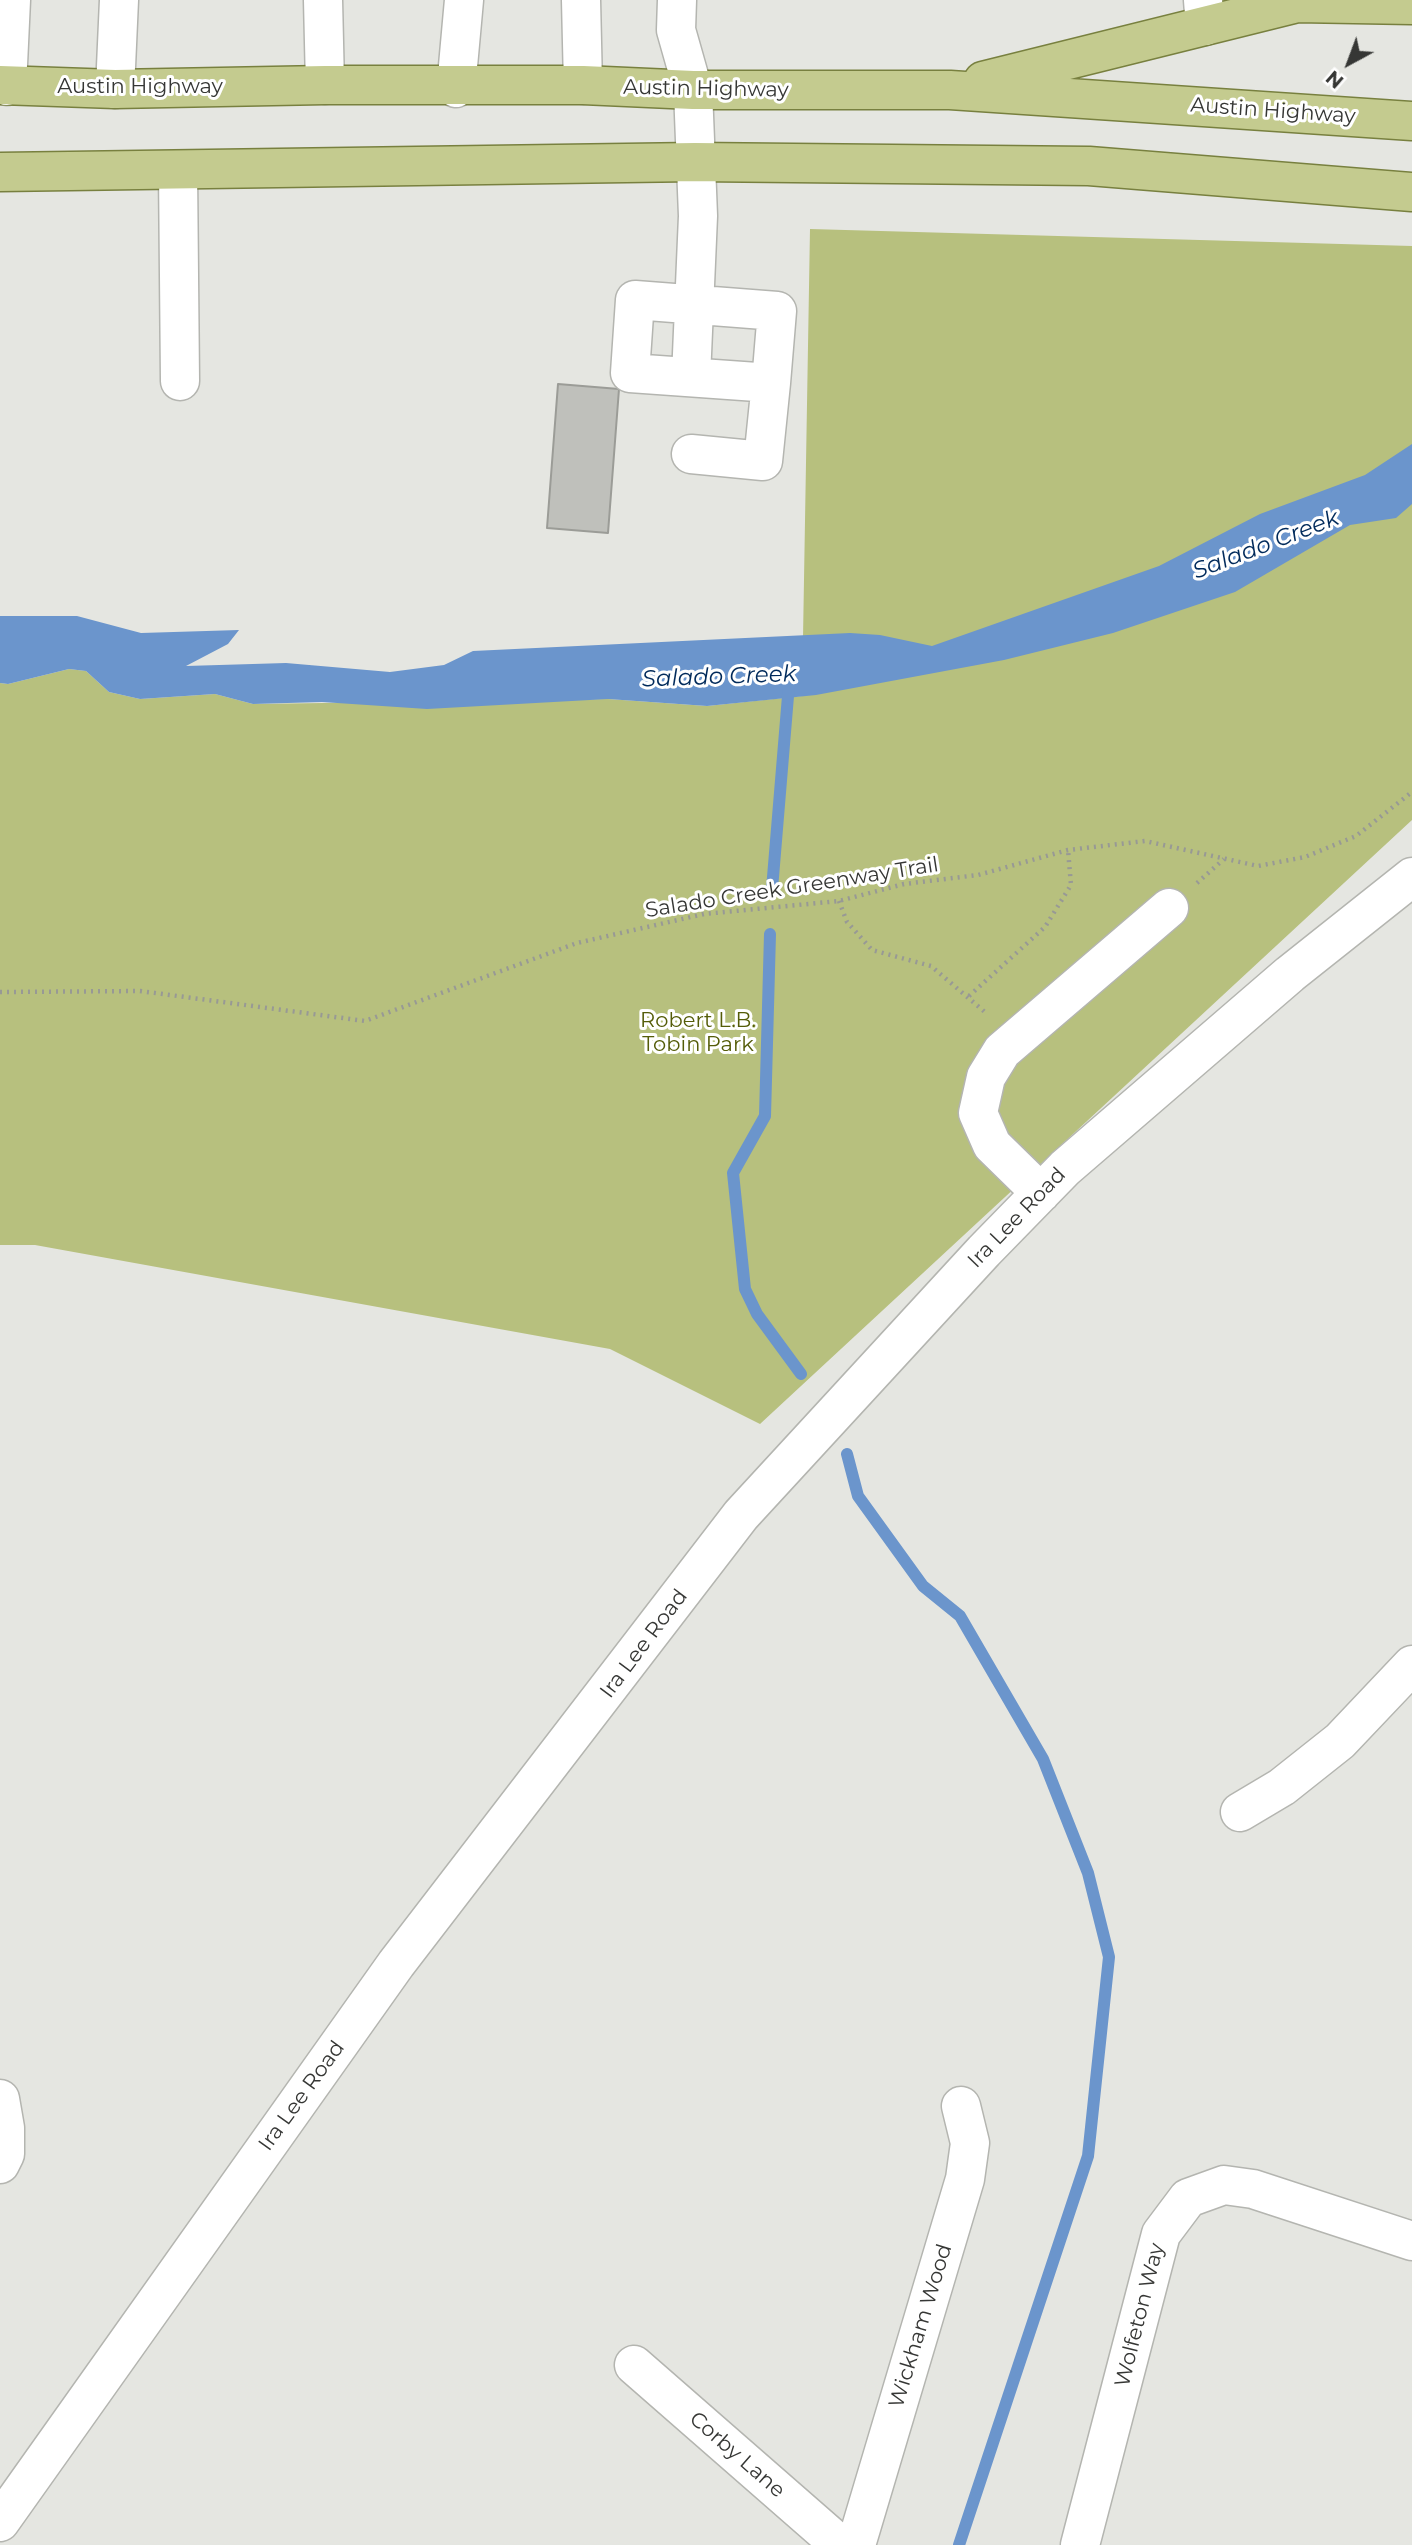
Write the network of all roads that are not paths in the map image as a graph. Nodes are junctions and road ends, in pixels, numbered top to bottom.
1 (11, 0) edge
2 (119, 0) edge
3 (323, 0) edge
4 (464, 0) edge
5 (581, 0) edge
6 (677, 0) edge
7 (1412, 5) edge
8 (1204, 13) edge
9 (325, 85) junction
10 (583, 85) junction
11 (4, 86) edge
12 (456, 88) junction
13 (115, 89) junction
14 (693, 90) junction
15 (950, 90) junction
16 (1412, 121) edge
17 (695, 162) junction
18 (178, 170) junction
19 (0, 172) edge
20 (1412, 192) edge
21 (694, 304) junction
22 (691, 377) junction
23 (180, 381) dead end
24 (771, 383) junction
25 (691, 454) dead end
26 (1412, 877) edge
27 (1169, 908) dead end
28 (1041, 1193) junction
29 (1412, 1665) edge
30 (1240, 1812) dead end
31 (0, 2099) edge
32 (961, 2106) dead end
33 (0, 2164) edge
34 (1412, 2241) edge
35 (634, 2365) dead end
36 (4, 2507) edge
37 (840, 2545) edge
38 (856, 2545) edge
39 (1080, 2545) edge

1 - 11 street
2 - 13 street
3 - 9 street
4 - 12 street
5 - 10 street
6 - 14 street
7 - 8 main road
8 - 15 main road
9 - 12 main road, Austin Highway
9 - 13 main road, Austin Highway
10 - 12 main road, Austin Highway
10 - 14 main road, Austin Highway
11 - 13 main road, Austin Highway
14 - 15 main road, Austin Highway
14 - 17 street
15 - 16 main road, Austin Highway
17 - 18 main road
17 - 20 main road
17 - 21 street
18 - 19 main road
18 - 23 street
21 - 22 street
21 - 22 street
21 - 24 street
22 - 24 street
24 - 25 street
26 - 28 street, Ira Lee Road
27 - 28 street
28 - 36 street, Ira Lee Road
29 - 30 street
31 - 33 street
32 - 38 street, Wickham Wood
34 - 39 street, Wolfeton Way
35 - 37 street, Corby Lane

